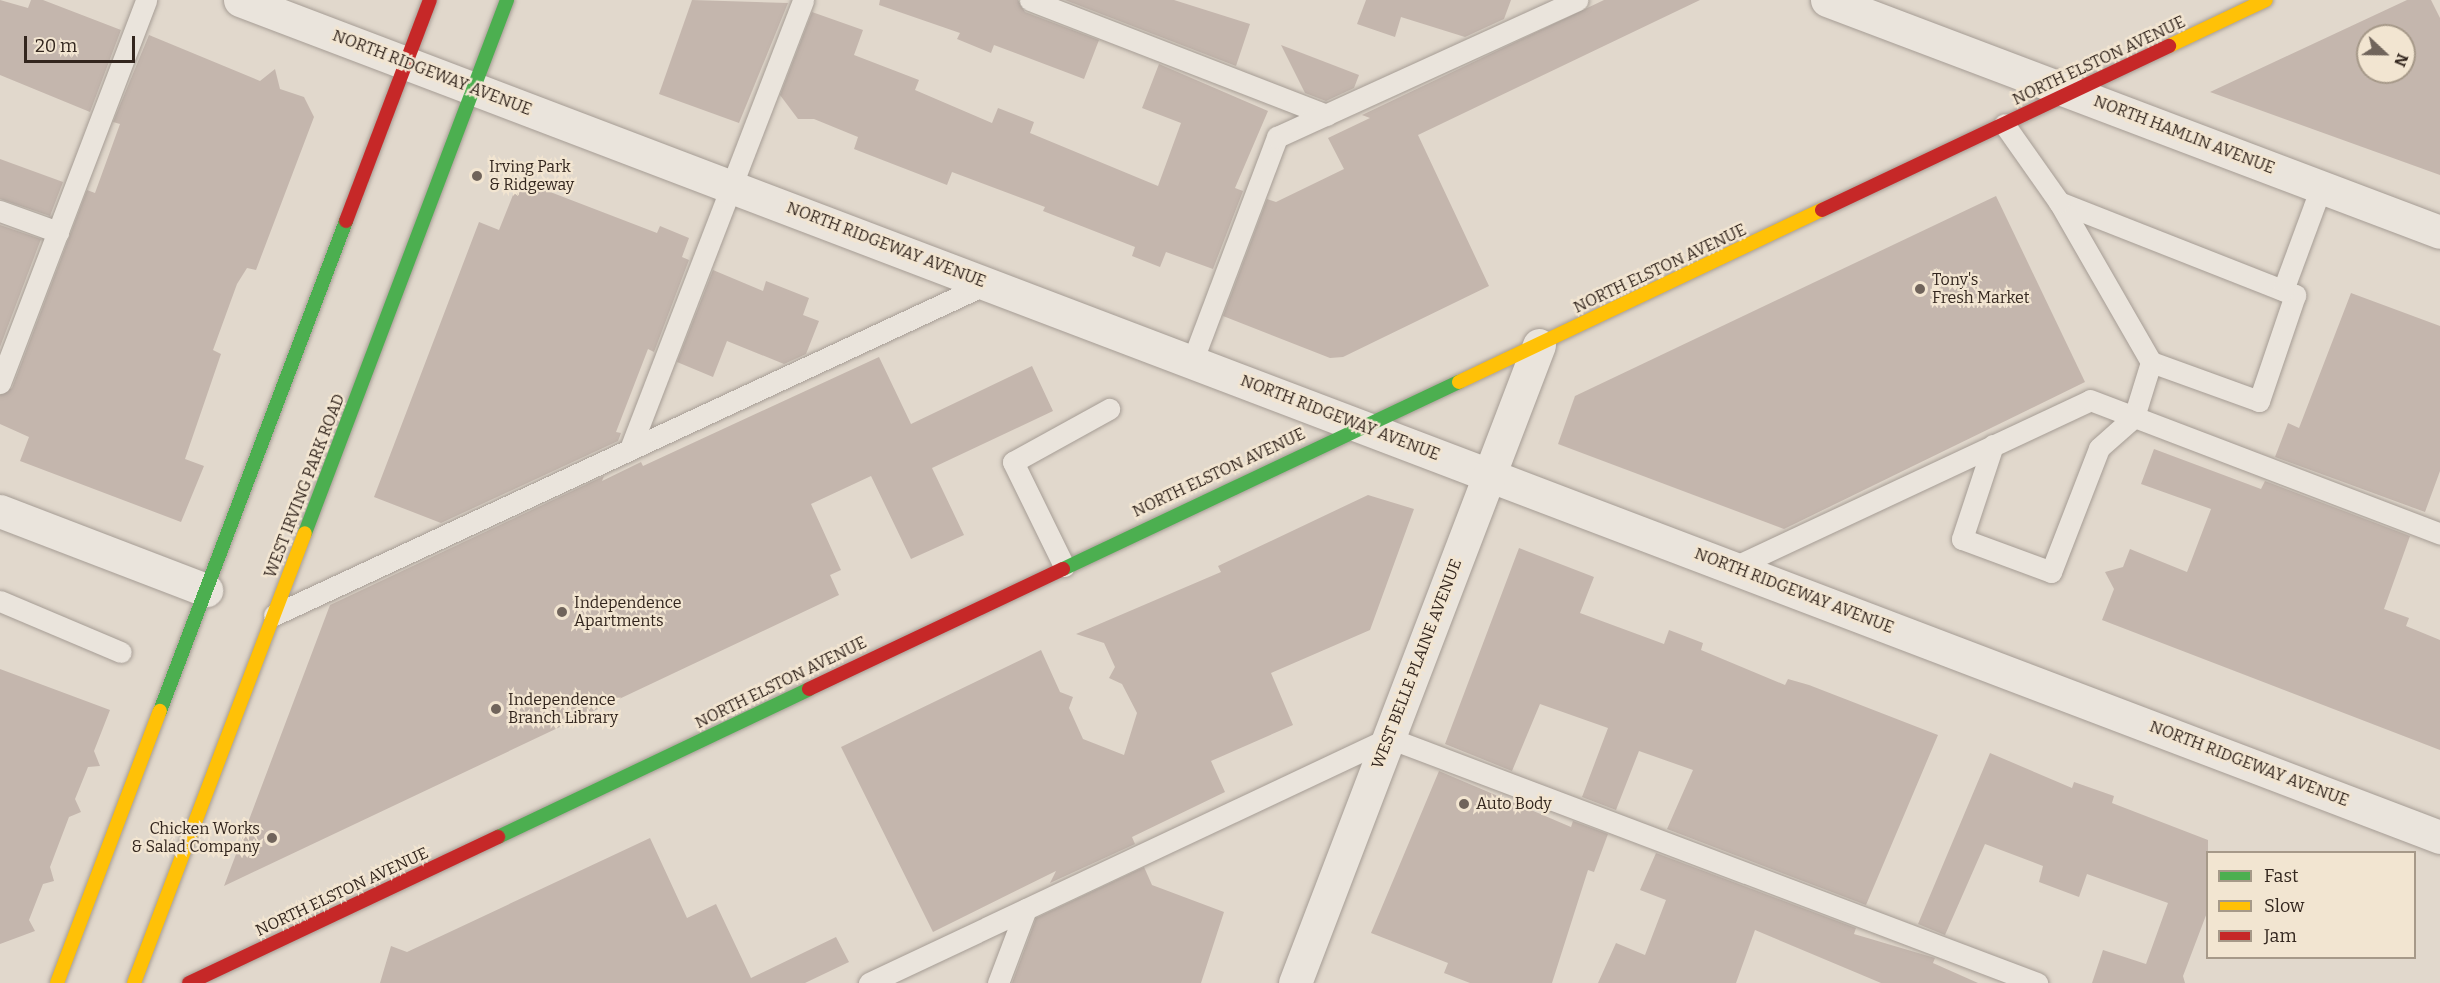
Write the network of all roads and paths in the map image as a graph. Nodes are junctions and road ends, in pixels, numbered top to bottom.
1 (146, 0) edge
2 (240, 0) edge
3 (430, 0) edge
4 (507, 0) edge
5 (803, 0) edge
6 (1030, 0) edge
7 (1577, 0) edge
8 (1827, 0) edge
9 (2266, 0) edge
10 (1878, 9) edge
11 (407, 63) junction
12 (473, 88) junction
13 (2070, 92) junction
14 (1327, 115) junction
15 (2004, 124) junction
16 (732, 187) junction
17 (2321, 187) junction
18 (2058, 202) junction
19 (0, 211) edge
20 (2439, 231) edge
21 (58, 232) junction
22 (986, 284) junction
23 (2283, 290) junction
24 (1539, 345) junction
25 (1192, 362) junction
26 (2151, 362) junction
27 (0, 383) edge
28 (1109, 409) dead end
29 (2134, 417) junction
30 (1360, 426) junction
31 (1993, 445) junction
32 (630, 448) junction
33 (1489, 475) junction
34 (0, 511) edge
35 (2440, 534) edge
36 (1064, 566) junction
37 (1732, 568) junction
38 (206, 590) junction
39 (0, 602) edge
40 (274, 615) junction
41 (120, 652) dead end
42 (1389, 738) junction
43 (2440, 837) edge
44 (1026, 909) junction
45 (57, 983) edge
46 (134, 983) edge
47 (189, 983) edge
48 (869, 983) edge
49 (998, 983) edge
50 (1295, 983) edge
51 (2037, 983) edge

1 - 21 lane
2 - 11 street, NORTH RIDGEWAY AVENUE
3 - 11 main road
4 - 12 main road, WEST IRVING PARK ROAD
5 - 16 lane
6 - 14 lane
7 - 14 lane
8 - 10 street, NORTH HAMLIN AVENUE
9 - 13 main road, NORTH ELSTON AVENUE
10 - 13 street, NORTH HAMLIN AVENUE
11 - 12 street, NORTH RIDGEWAY AVENUE
11 - 38 main road
12 - 16 street, NORTH RIDGEWAY AVENUE
12 - 40 main road, WEST IRVING PARK ROAD
13 - 15 main road, NORTH ELSTON AVENUE
13 - 17 street, NORTH HAMLIN AVENUE
14 - 25 lane
15 - 18 lane
15 - 24 main road, NORTH ELSTON AVENUE
16 - 22 street, NORTH RIDGEWAY AVENUE
16 - 32 lane
17 - 20 street, NORTH HAMLIN AVENUE
17 - 23 lane
18 - 23 lane
18 - 26 lane
19 - 21 lane
21 - 27 lane
22 - 25 street, NORTH RIDGEWAY AVENUE
22 - 32 lane
23 - 26 lane
24 - 30 main road, NORTH ELSTON AVENUE
24 - 33 street, WEST BELLE PLAINE AVENUE
25 - 30 street, NORTH RIDGEWAY AVENUE
26 - 29 lane
28 - 36 lane
29 - 31 lane
29 - 31 lane
29 - 35 lane
30 - 33 street, NORTH RIDGEWAY AVENUE
30 - 36 main road, NORTH ELSTON AVENUE
31 - 37 lane
32 - 40 lane
33 - 37 street, NORTH RIDGEWAY AVENUE
33 - 42 street, WEST BELLE PLAINE AVENUE
34 - 38 street
36 - 47 main road, NORTH ELSTON AVENUE
37 - 43 street, NORTH RIDGEWAY AVENUE
38 - 45 main road
39 - 41 lane
40 - 46 main road, WEST IRVING PARK ROAD
42 - 44 lane
42 - 50 street, WEST BELLE PLAINE AVENUE
42 - 51 lane
44 - 48 lane
44 - 49 lane

